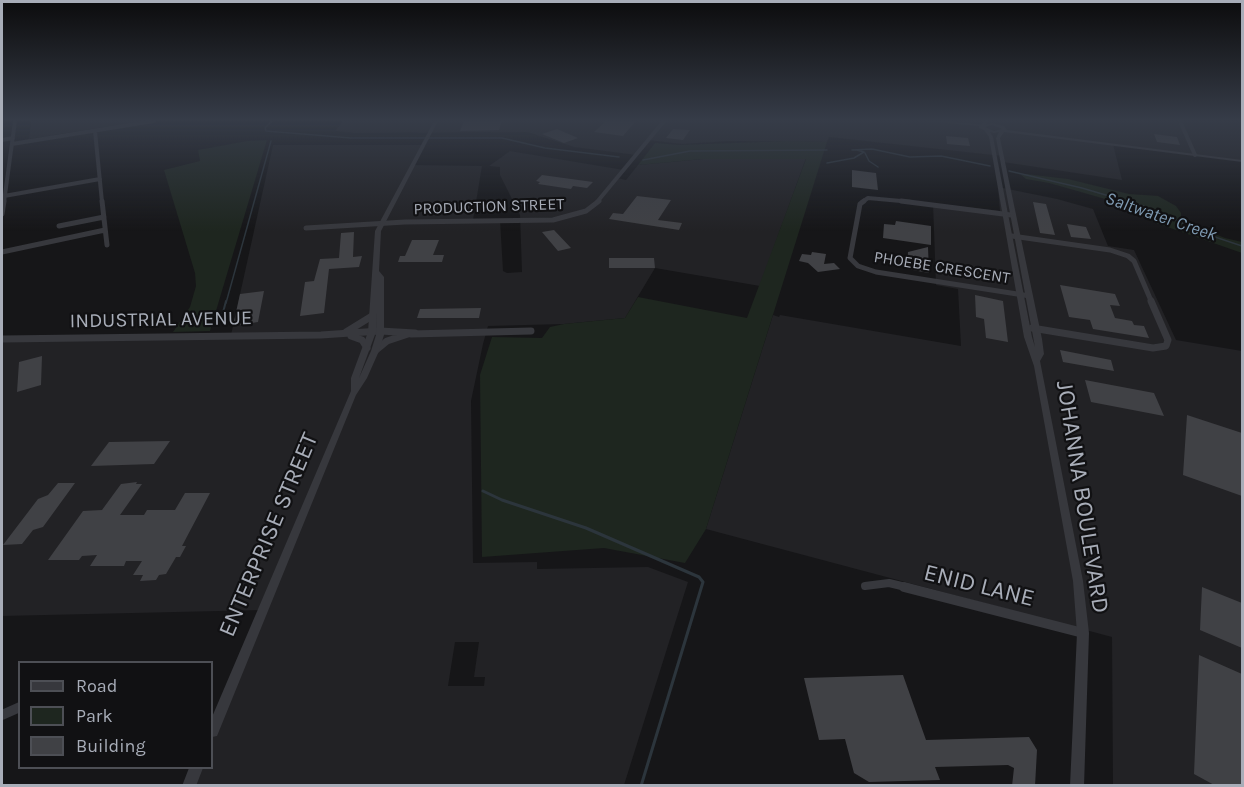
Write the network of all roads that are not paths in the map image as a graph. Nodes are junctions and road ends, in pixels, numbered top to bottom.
1 (10, 158) edge
2 (98, 158) edge
3 (417, 158) edge
4 (633, 158) edge
5 (995, 158) edge
6 (1002, 158) edge
7 (1216, 158) edge
8 (1242, 161) edge
9 (100, 178) junction
10 (4, 196) junction
11 (2, 204) edge
12 (2, 214) edge
13 (1005, 214) junction
14 (1014, 216) junction
15 (104, 218) junction
16 (381, 223) junction
17 (58, 226) dead end
18 (306, 228) dead end
19 (105, 230) junction
20 (1009, 236) junction
21 (1018, 237) junction
22 (107, 245) dead end
23 (2, 252) edge
24 (377, 272) junction
25 (1020, 295) junction
26 (1030, 296) junction
27 (372, 316) junction
28 (1026, 327) junction
29 (1036, 328) junction
30 (531, 331) dead end
31 (341, 333) junction
32 (321, 334) junction
33 (376, 334) junction
34 (411, 334) junction
35 (351, 336) junction
36 (2, 339) edge
37 (371, 350) junction
38 (1037, 360) junction
39 (865, 586) dead end
40 (1083, 633) junction
41 (18, 708) edge
42 (2, 715) edge
43 (213, 729) edge
44 (196, 769) edge
45 (189, 786) edge
46 (1077, 786) edge

1 - 10 street
2 - 9 street
3 - 16 street, ENTERPRISE STREET
4 - 16 street, PRODUCTION STREET
5 - 13 street, JOHANNA BOULEVARD
6 - 14 street, JOHANNA BOULEVARD
7 - 8 street
9 - 10 street
9 - 15 street
10 - 11 street
11 - 12 street
13 - 14 street, PHOEBE CRESCENT
13 - 20 street, JOHANNA BOULEVARD
13 - 25 street, PHOEBE CRESCENT
14 - 21 street, JOHANNA BOULEVARD
15 - 17 street
15 - 19 street
16 - 18 street, PRODUCTION STREET
16 - 24 street, ENTERPRISE STREET
19 - 22 street
19 - 23 street
20 - 21 street
20 - 25 street, JOHANNA BOULEVARD
21 - 26 street, JOHANNA BOULEVARD
21 - 29 street
24 - 27 street, ENTERPRISE STREET
24 - 33 street, ENTERPRISE STREET
25 - 26 street, PHOEBE CRESCENT
25 - 28 street, JOHANNA BOULEVARD
26 - 29 street, JOHANNA BOULEVARD
27 - 31 street
27 - 33 street, ENTERPRISE STREET
28 - 29 street
28 - 38 street, JOHANNA BOULEVARD
29 - 38 street, JOHANNA BOULEVARD
30 - 34 street, INDUSTRIAL AVENUE
31 - 32 street, INDUSTRIAL AVENUE
31 - 33 street, INDUSTRIAL AVENUE
32 - 35 street, INDUSTRIAL AVENUE
32 - 36 street, INDUSTRIAL AVENUE
33 - 34 street, INDUSTRIAL AVENUE
33 - 35 street, INDUSTRIAL AVENUE
33 - 37 street, ENTERPRISE STREET
34 - 37 street
35 - 37 street
37 - 43 street, ENTERPRISE STREET
38 - 40 street, JOHANNA BOULEVARD
39 - 40 street, ENID LANE
40 - 46 street, JOHANNA BOULEVARD
41 - 42 street
44 - 45 street

